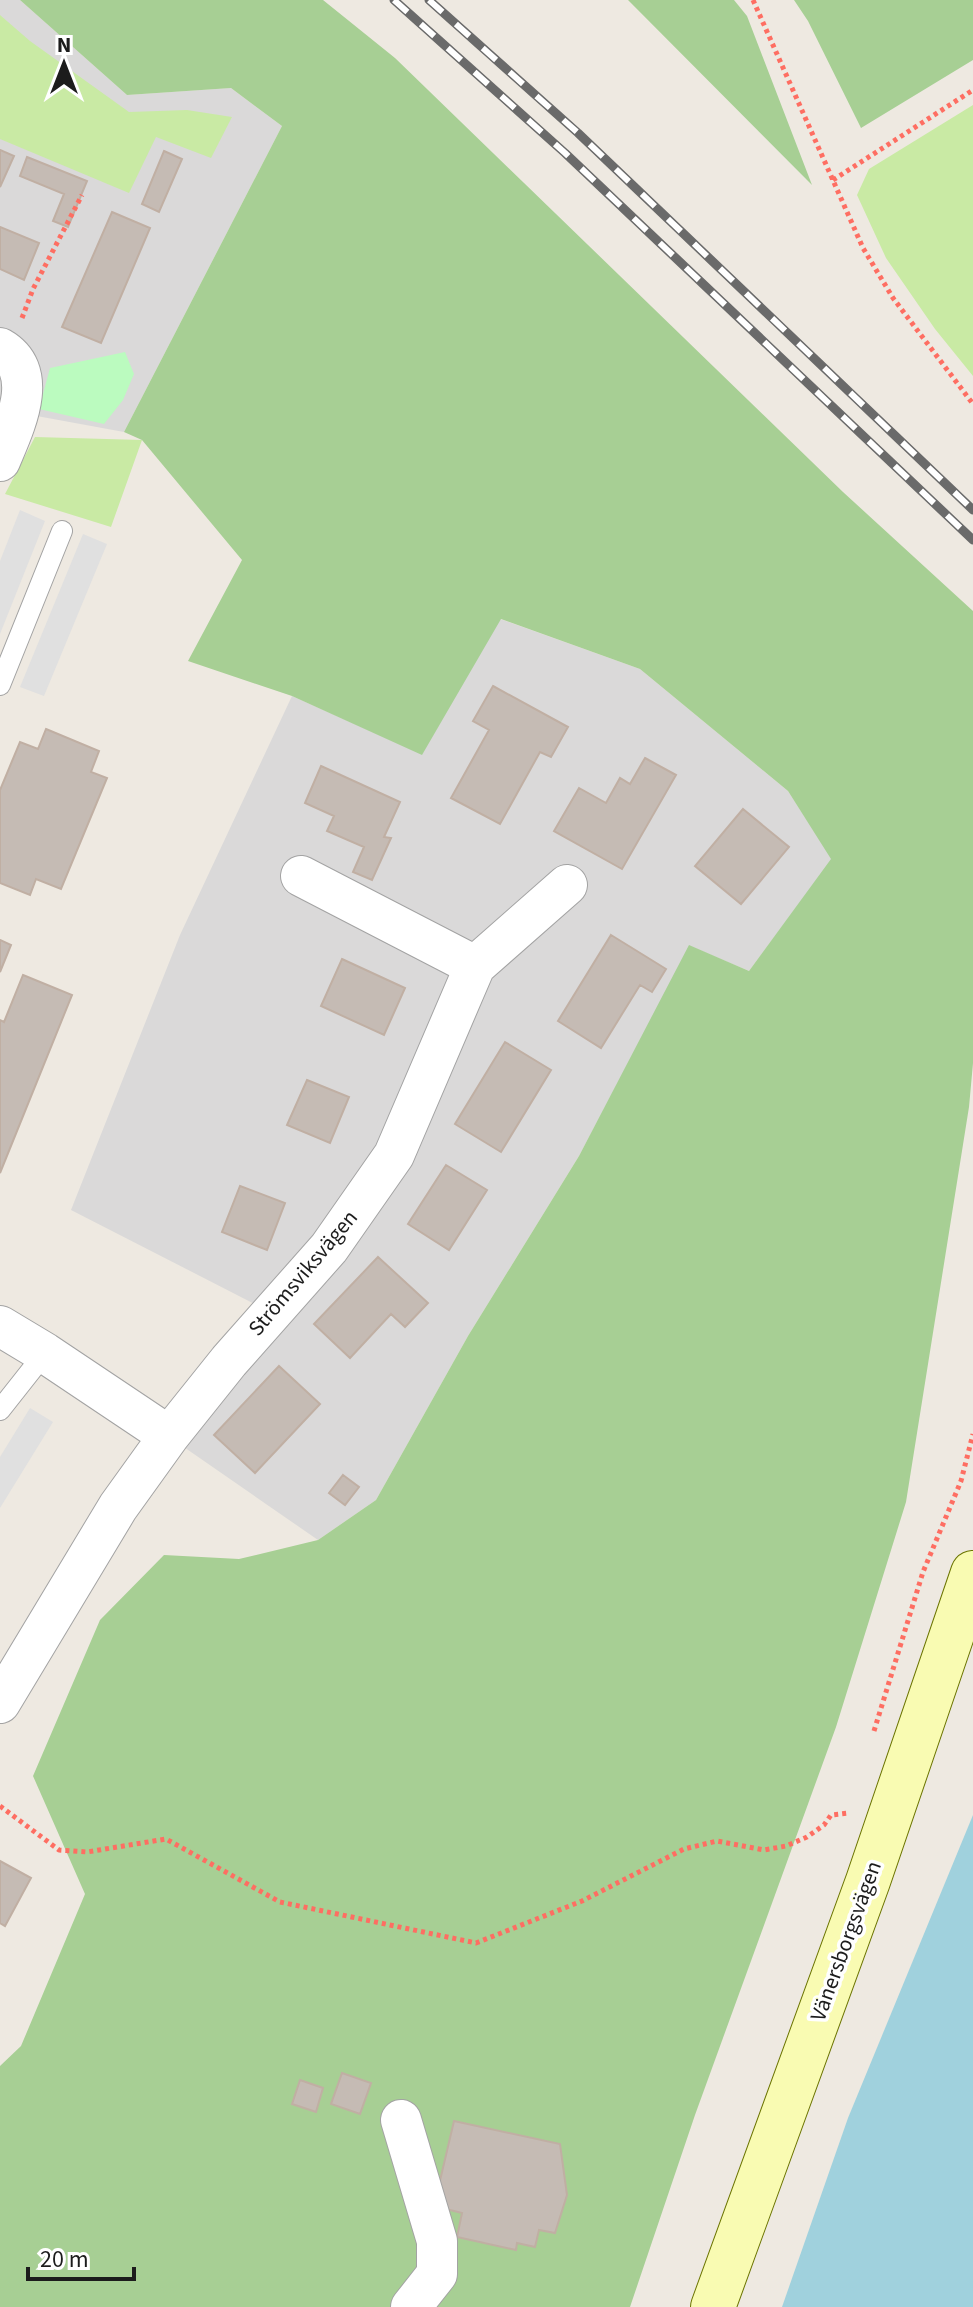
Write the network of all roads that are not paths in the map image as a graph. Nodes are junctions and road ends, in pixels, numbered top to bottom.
1 (4, 350) edge
2 (0, 461) edge
3 (62, 531) dead end
4 (0, 685) edge
5 (301, 876) dead end
6 (567, 885) dead end
7 (475, 966) junction
8 (0, 1326) edge
9 (45, 1353) junction
10 (0, 1410) edge
11 (169, 1436) junction
12 (970, 1596) edge
13 (0, 1703) edge
14 (401, 2120) dead end
15 (411, 2307) edge
16 (713, 2307) edge

1 - 2 street
3 - 4 lane
5 - 7 street
6 - 7 street, Strömsviksvägen
7 - 11 street, Strömsviksvägen
8 - 9 street
9 - 10 lane
9 - 11 street
11 - 13 street, Strömsviksvägen
12 - 16 main road, Vänersborgsvägen
14 - 15 street

